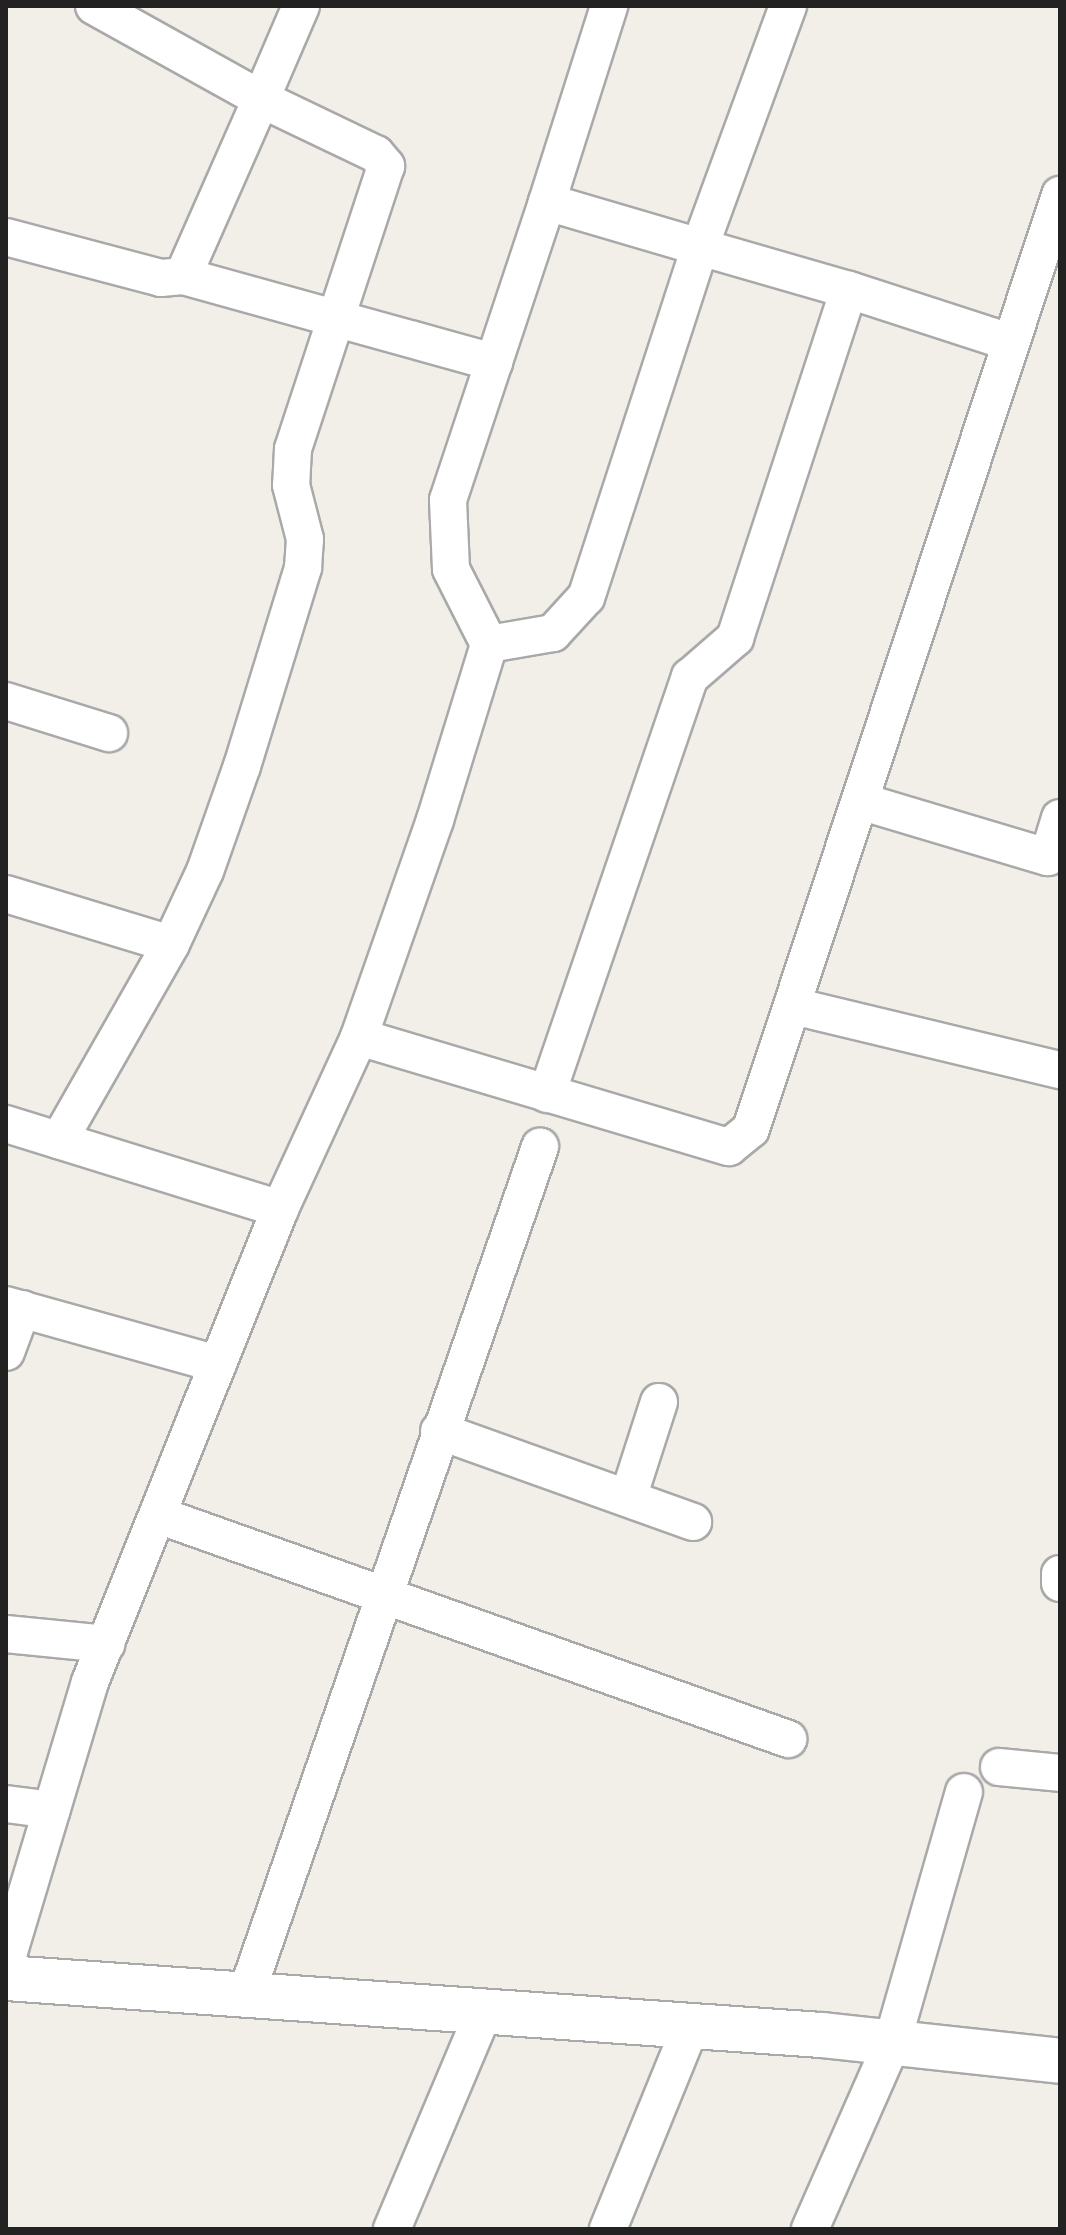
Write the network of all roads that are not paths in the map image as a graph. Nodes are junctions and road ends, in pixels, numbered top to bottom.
1 (94, 6) edge
2 (301, 6) edge
3 (609, 6) edge
4 (788, 6) edge
5 (261, 99) junction
6 (1060, 195) edge
7 (547, 202) junction
8 (6, 237) edge
9 (700, 247) junction
10 (183, 276) junction
11 (849, 290) junction
12 (334, 318) junction
13 (1009, 342) junction
14 (494, 362) junction
15 (489, 644) junction
16 (6, 701) edge
17 (109, 733) dead end
18 (863, 802) junction
19 (1060, 818) edge
20 (1054, 859) edge
21 (6, 894) edge
22 (171, 944) junction
23 (793, 1006) junction
24 (359, 1037) junction
25 (1060, 1070) edge
26 (547, 1094) junction
27 (6, 1124) edge
28 (59, 1140) junction
29 (540, 1147) dead end
30 (280, 1209) junction
31 (14, 1307) edge
32 (6, 1352) edge
33 (218, 1364) junction
34 (659, 1402) dead end
35 (439, 1431) junction
36 (628, 1498) junction
37 (158, 1515) junction
38 (693, 1522) dead end
39 (1060, 1574) edge
40 (1060, 1583) edge
41 (381, 1594) junction
42 (6, 1634) edge
43 (107, 1644) junction
44 (788, 1739) dead end
45 (999, 1767) dead end
46 (1060, 1773) edge
47 (964, 1792) dead end
48 (6, 1804) edge
49 (52, 1810) junction
50 (6, 1962) edge
51 (6, 1978) edge
52 (246, 1995) junction
53 (484, 2011) junction
54 (691, 2026) junction
55 (892, 2043) junction
56 (1060, 2061) edge
57 (392, 2229) edge
58 (608, 2229) edge
59 (810, 2229) edge

1 - 5 street
2 - 5 street
3 - 7 street
4 - 9 street
5 - 10 street
5 - 12 street
6 - 13 street
7 - 9 street
7 - 14 street
8 - 10 street
9 - 11 street
9 - 15 street
10 - 12 street
11 - 13 street
11 - 26 street
12 - 14 street
12 - 22 street
13 - 18 street
14 - 15 street
15 - 24 street
16 - 17 street
18 - 20 street
18 - 23 street
19 - 20 street
21 - 22 street
22 - 28 street
23 - 25 street
23 - 26 street
24 - 26 street
24 - 30 street
27 - 28 street
28 - 30 street
29 - 35 street
30 - 33 street
31 - 32 street
31 - 33 street
33 - 37 street
34 - 36 street
35 - 36 street
35 - 41 street
36 - 38 street
37 - 41 street
37 - 43 street
39 - 40 street
41 - 44 street
41 - 52 street
42 - 43 street
43 - 49 street
45 - 46 street
47 - 55 street
48 - 49 street
49 - 50 street
51 - 52 street
52 - 53 street
53 - 54 street
53 - 57 street
54 - 55 street
54 - 58 street
55 - 56 street
55 - 59 street

